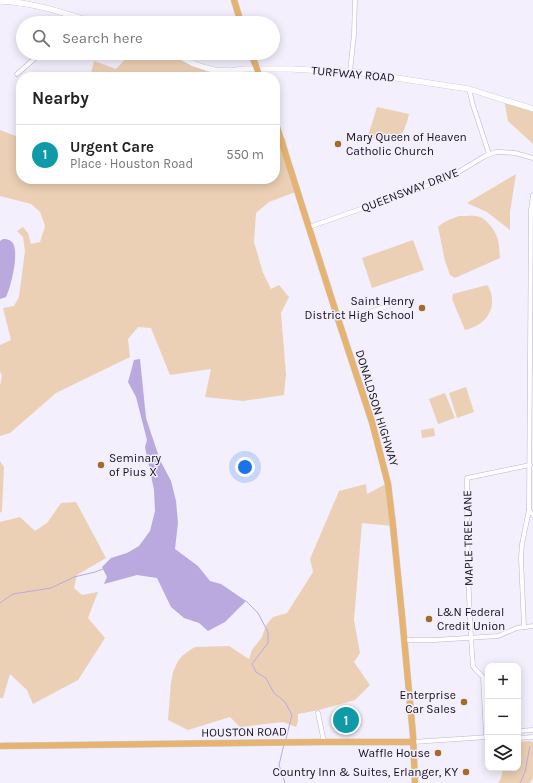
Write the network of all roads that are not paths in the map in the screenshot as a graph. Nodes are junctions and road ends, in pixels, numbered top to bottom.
1 (234, 0) edge
2 (355, 0) edge
3 (0, 1) edge
4 (70, 15) joint
5 (73, 16) edge
6 (239, 16) edge
7 (33, 60) edge
8 (186, 60) edge
9 (254, 60) edge
10 (257, 69) junction
11 (350, 71) junction
12 (19, 72) edge
13 (258, 72) edge
14 (469, 89) junction
15 (533, 108) edge
16 (280, 136) edge
17 (489, 154) junction
18 (533, 158) edge
19 (533, 195) edge
20 (309, 226) junction
21 (532, 281) edge
22 (396, 303) dead end
23 (361, 315) dead end
24 (531, 325) edge
25 (531, 378) edge
26 (531, 422) edge
27 (530, 465) junction
28 (529, 510) junction
29 (533, 515) edge
30 (533, 626) edge
31 (524, 627) junction
32 (471, 638) junction
33 (404, 640) junction
34 (318, 713) dead end
35 (533, 730) edge
36 (521, 732) edge
37 (487, 735) edge
38 (485, 736) edge
39 (533, 737) edge
40 (521, 738) edge
41 (324, 742) junction
42 (413, 742) junction
43 (0, 746) edge
44 (415, 783) edge

1 - 6 main road
2 - 11 street
3 - 4 main road
4 - 5 main road
7 - 12 street
8 - 10 main road, TURFWAY ROAD
9 - 10 main road
10 - 11 main road, TURFWAY ROAD
10 - 13 main road
11 - 14 main road, TURFWAY ROAD
14 - 15 main road, TURFWAY ROAD
14 - 17 street
16 - 20 main road, DONALDSON HIGHWAY
17 - 18 street, QUEENSWAY DRIVE
17 - 20 street, QUEENSWAY DRIVE
19 - 21 street
20 - 33 main road, DONALDSON HIGHWAY
21 - 24 street
22 - 23 street
24 - 25 street
25 - 26 street
26 - 27 street
27 - 28 street
27 - 32 street, MAPLE TREE LANE
28 - 29 street
28 - 31 street
30 - 31 street
31 - 32 street
32 - 33 street
32 - 37 street
33 - 42 main road, DONALDSON HIGHWAY
34 - 41 street
35 - 36 street
38 - 42 street, HOUSTON ROAD
39 - 40 street
41 - 42 main road, HOUSTON ROAD
41 - 43 main road, HOUSTON ROAD
42 - 44 main road, DONALDSON HIGHWAY

